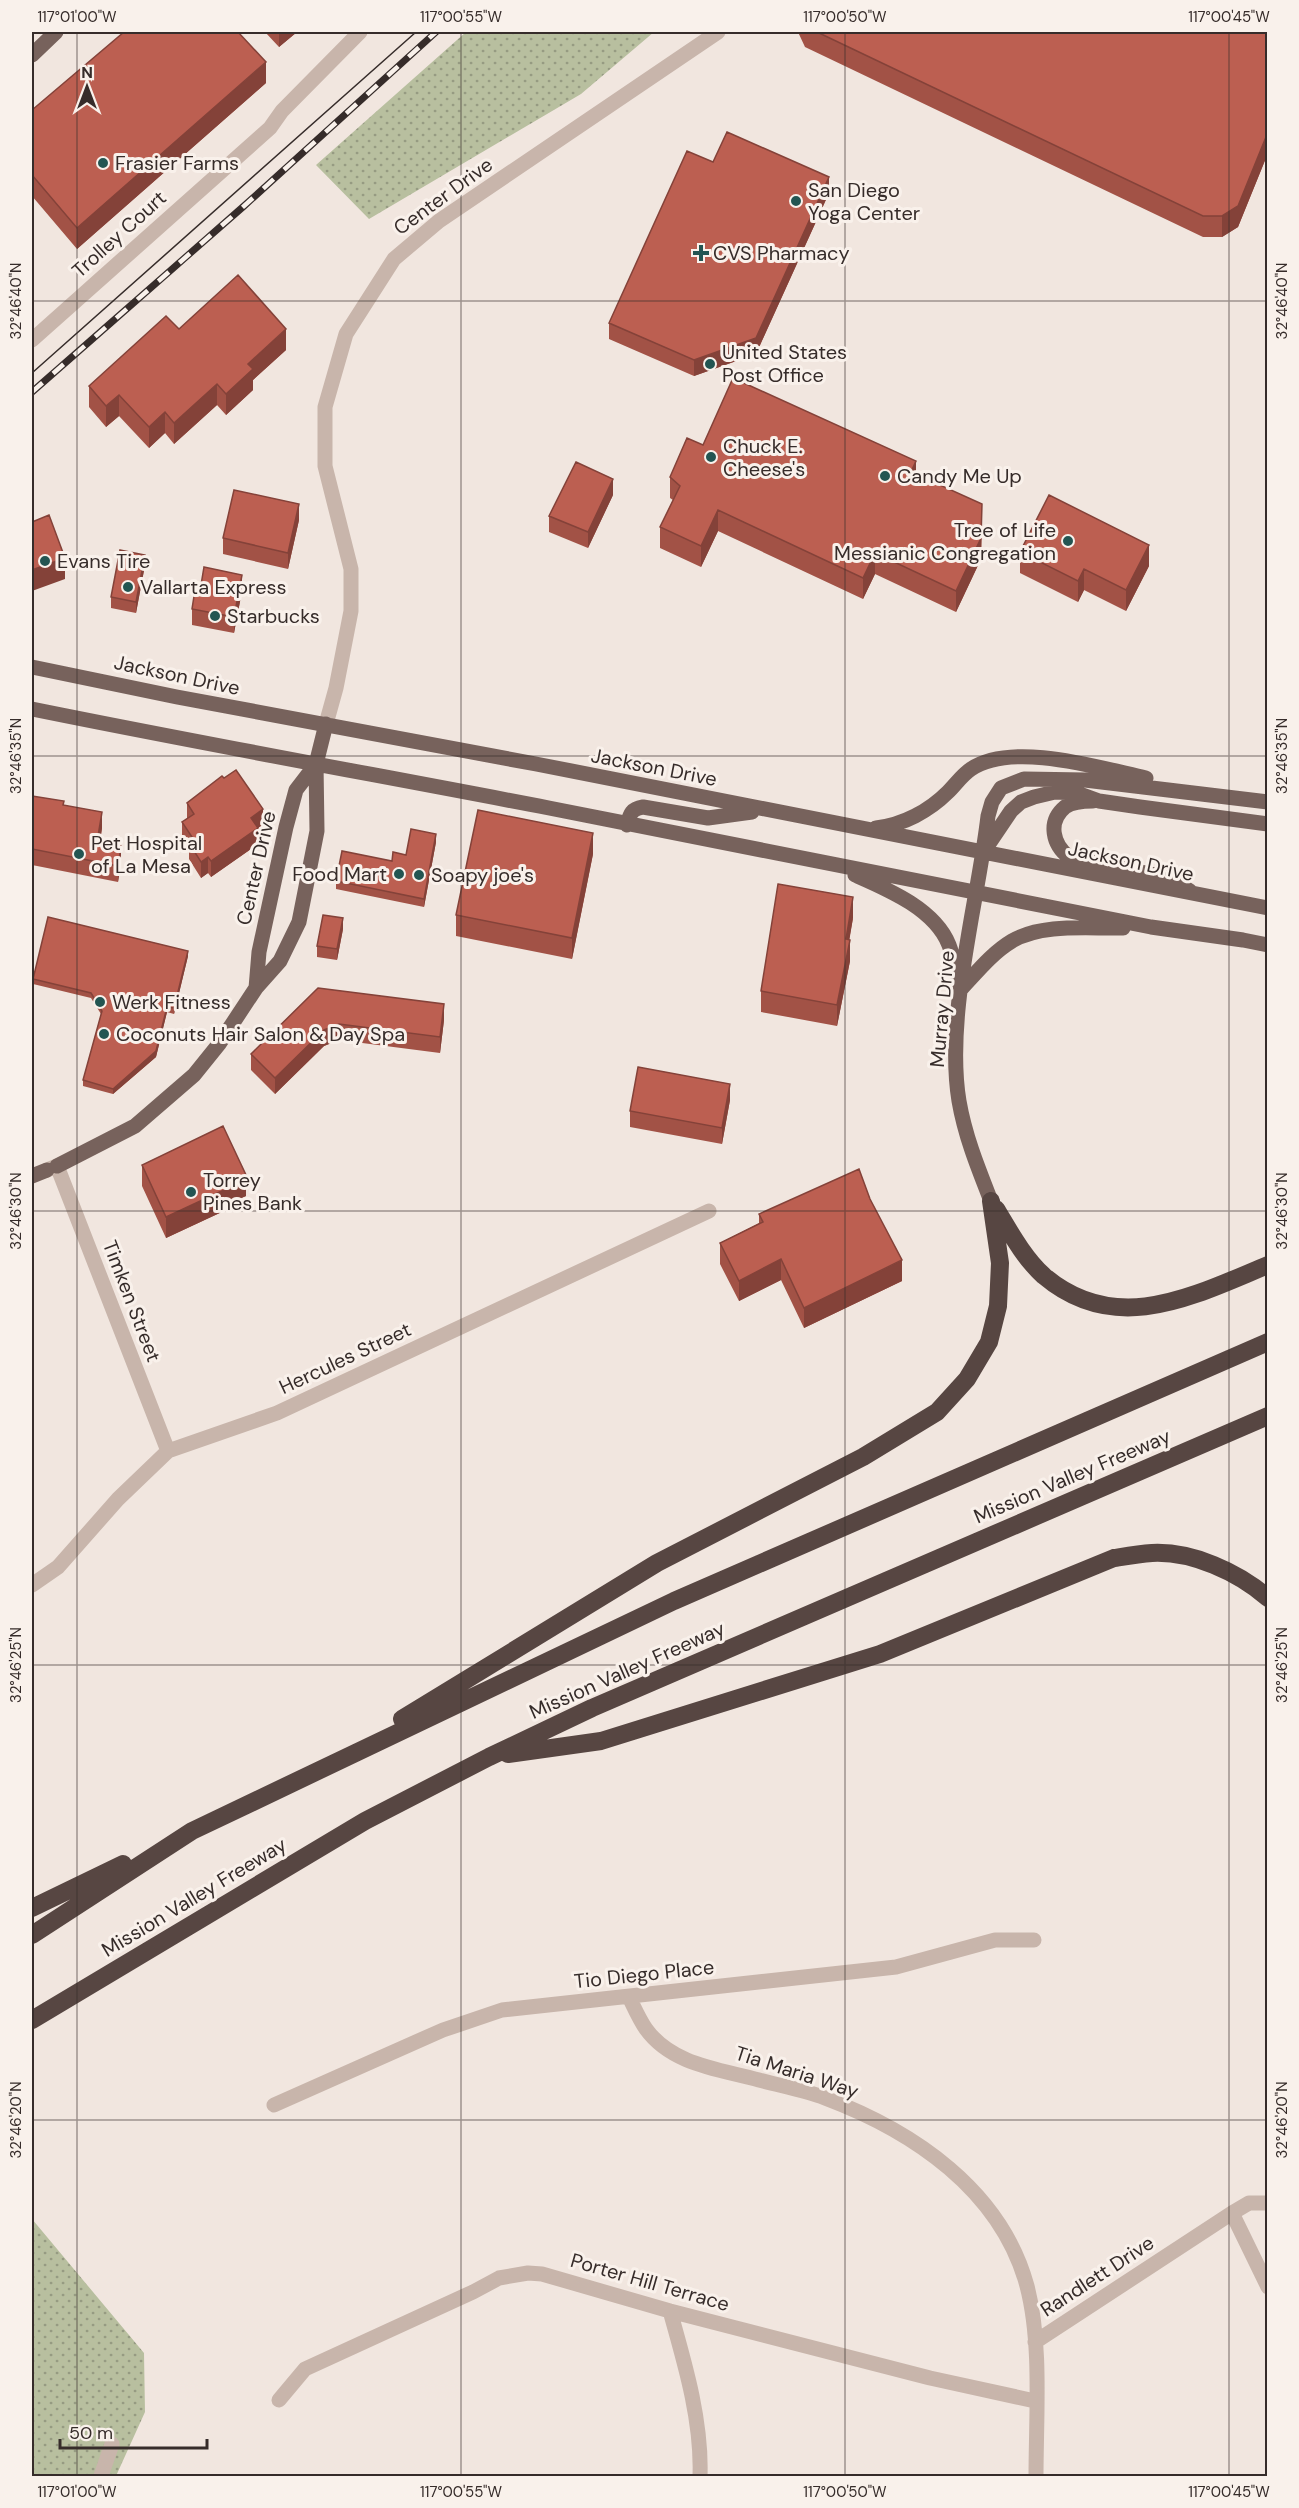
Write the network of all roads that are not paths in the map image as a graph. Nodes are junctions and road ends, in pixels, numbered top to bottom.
1 (56, 32) edge
2 (360, 32) edge
3 (717, 32) edge
4 (32, 55) edge
5 (32, 340) edge
6 (32, 667) edge
7 (32, 709) edge
8 (326, 724) junction
9 (316, 764) junction
10 (1228, 797) junction
11 (1099, 801) junction
12 (1268, 802) edge
13 (764, 810) junction
14 (1268, 824) edge
15 (627, 825) junction
16 (864, 830) junction
17 (984, 852) junction
18 (827, 863) junction
19 (977, 892) junction
20 (1198, 896) junction
21 (1268, 908) edge
22 (1151, 927) junction
23 (1268, 945) edge
24 (256, 988) junction
25 (961, 989) junction
26 (52, 1168) junction
27 (32, 1176) edge
28 (991, 1201) junction
29 (709, 1210) dead end
30 (1268, 1265) edge
31 (1268, 1342) edge
32 (1268, 1416) edge
33 (168, 1451) junction
34 (32, 1585) edge
35 (1268, 1598) edge
36 (489, 1757) junction
37 (318, 1771) junction
38 (192, 1831) junction
39 (32, 1908) edge
40 (32, 1935) edge
41 (1034, 1940) dead end
42 (628, 1997) junction
43 (32, 2020) edge
44 (274, 2105) dead end
45 (1268, 2202) edge
46 (1232, 2213) junction
47 (1268, 2287) edge
48 (670, 2311) junction
49 (1035, 2342) junction
50 (279, 2400) dead end
51 (1035, 2401) junction
52 (112, 2444) dead end
53 (100, 2476) edge
54 (700, 2476) edge
55 (1036, 2476) edge

1 - 4 main road
2 - 5 street, Trolley Court
3 - 8 street, Center Drive
6 - 8 main road, Jackson Drive
7 - 9 main road
8 - 9 main road, Center Drive
8 - 13 main road, Jackson Drive
9 - 15 main road
9 - 24 main road, Center Drive
9 - 24 main road, Center Drive
10 - 12 main road, Murray Drive
10 - 16 main road
10 - 17 main road, Murray Drive
11 - 14 main road, Murray Drive
11 - 17 main road, Murray Drive
11 - 20 main road
13 - 15 main road
13 - 16 main road, Jackson Drive
15 - 18 main road
16 - 17 main road, Jackson Drive
17 - 19 main road, Murray Drive
17 - 20 main road, Jackson Drive
18 - 19 main road
18 - 25 main road
19 - 22 main road
19 - 25 main road, Murray Drive
20 - 21 main road, Jackson Drive
22 - 23 main road
22 - 25 main road
24 - 26 main road, Center Drive
25 - 28 main road, Murray Drive
26 - 27 main road, Center Drive
26 - 33 street, Timken Street
28 - 30 highway
28 - 37 highway
29 - 33 street, Hercules Street
31 - 37 highway, Mission Valley Freeway
32 - 36 highway, Mission Valley Freeway
33 - 34 street, Hercules Street
35 - 36 highway
36 - 43 highway, Mission Valley Freeway
37 - 38 highway, Mission Valley Freeway
38 - 39 highway
38 - 40 highway, Mission Valley Freeway
41 - 42 street, Tio Diego Place
42 - 44 street, Tio Diego Place
42 - 49 street, Tia Maria Way
45 - 46 street, Randlett Drive
46 - 47 street
46 - 49 street, Randlett Drive
48 - 50 street, Porter Hill Terrace
48 - 51 street, Porter Hill Terrace
48 - 54 street
49 - 51 street, Randlett Drive
51 - 55 street, Randlett Drive
52 - 53 street

